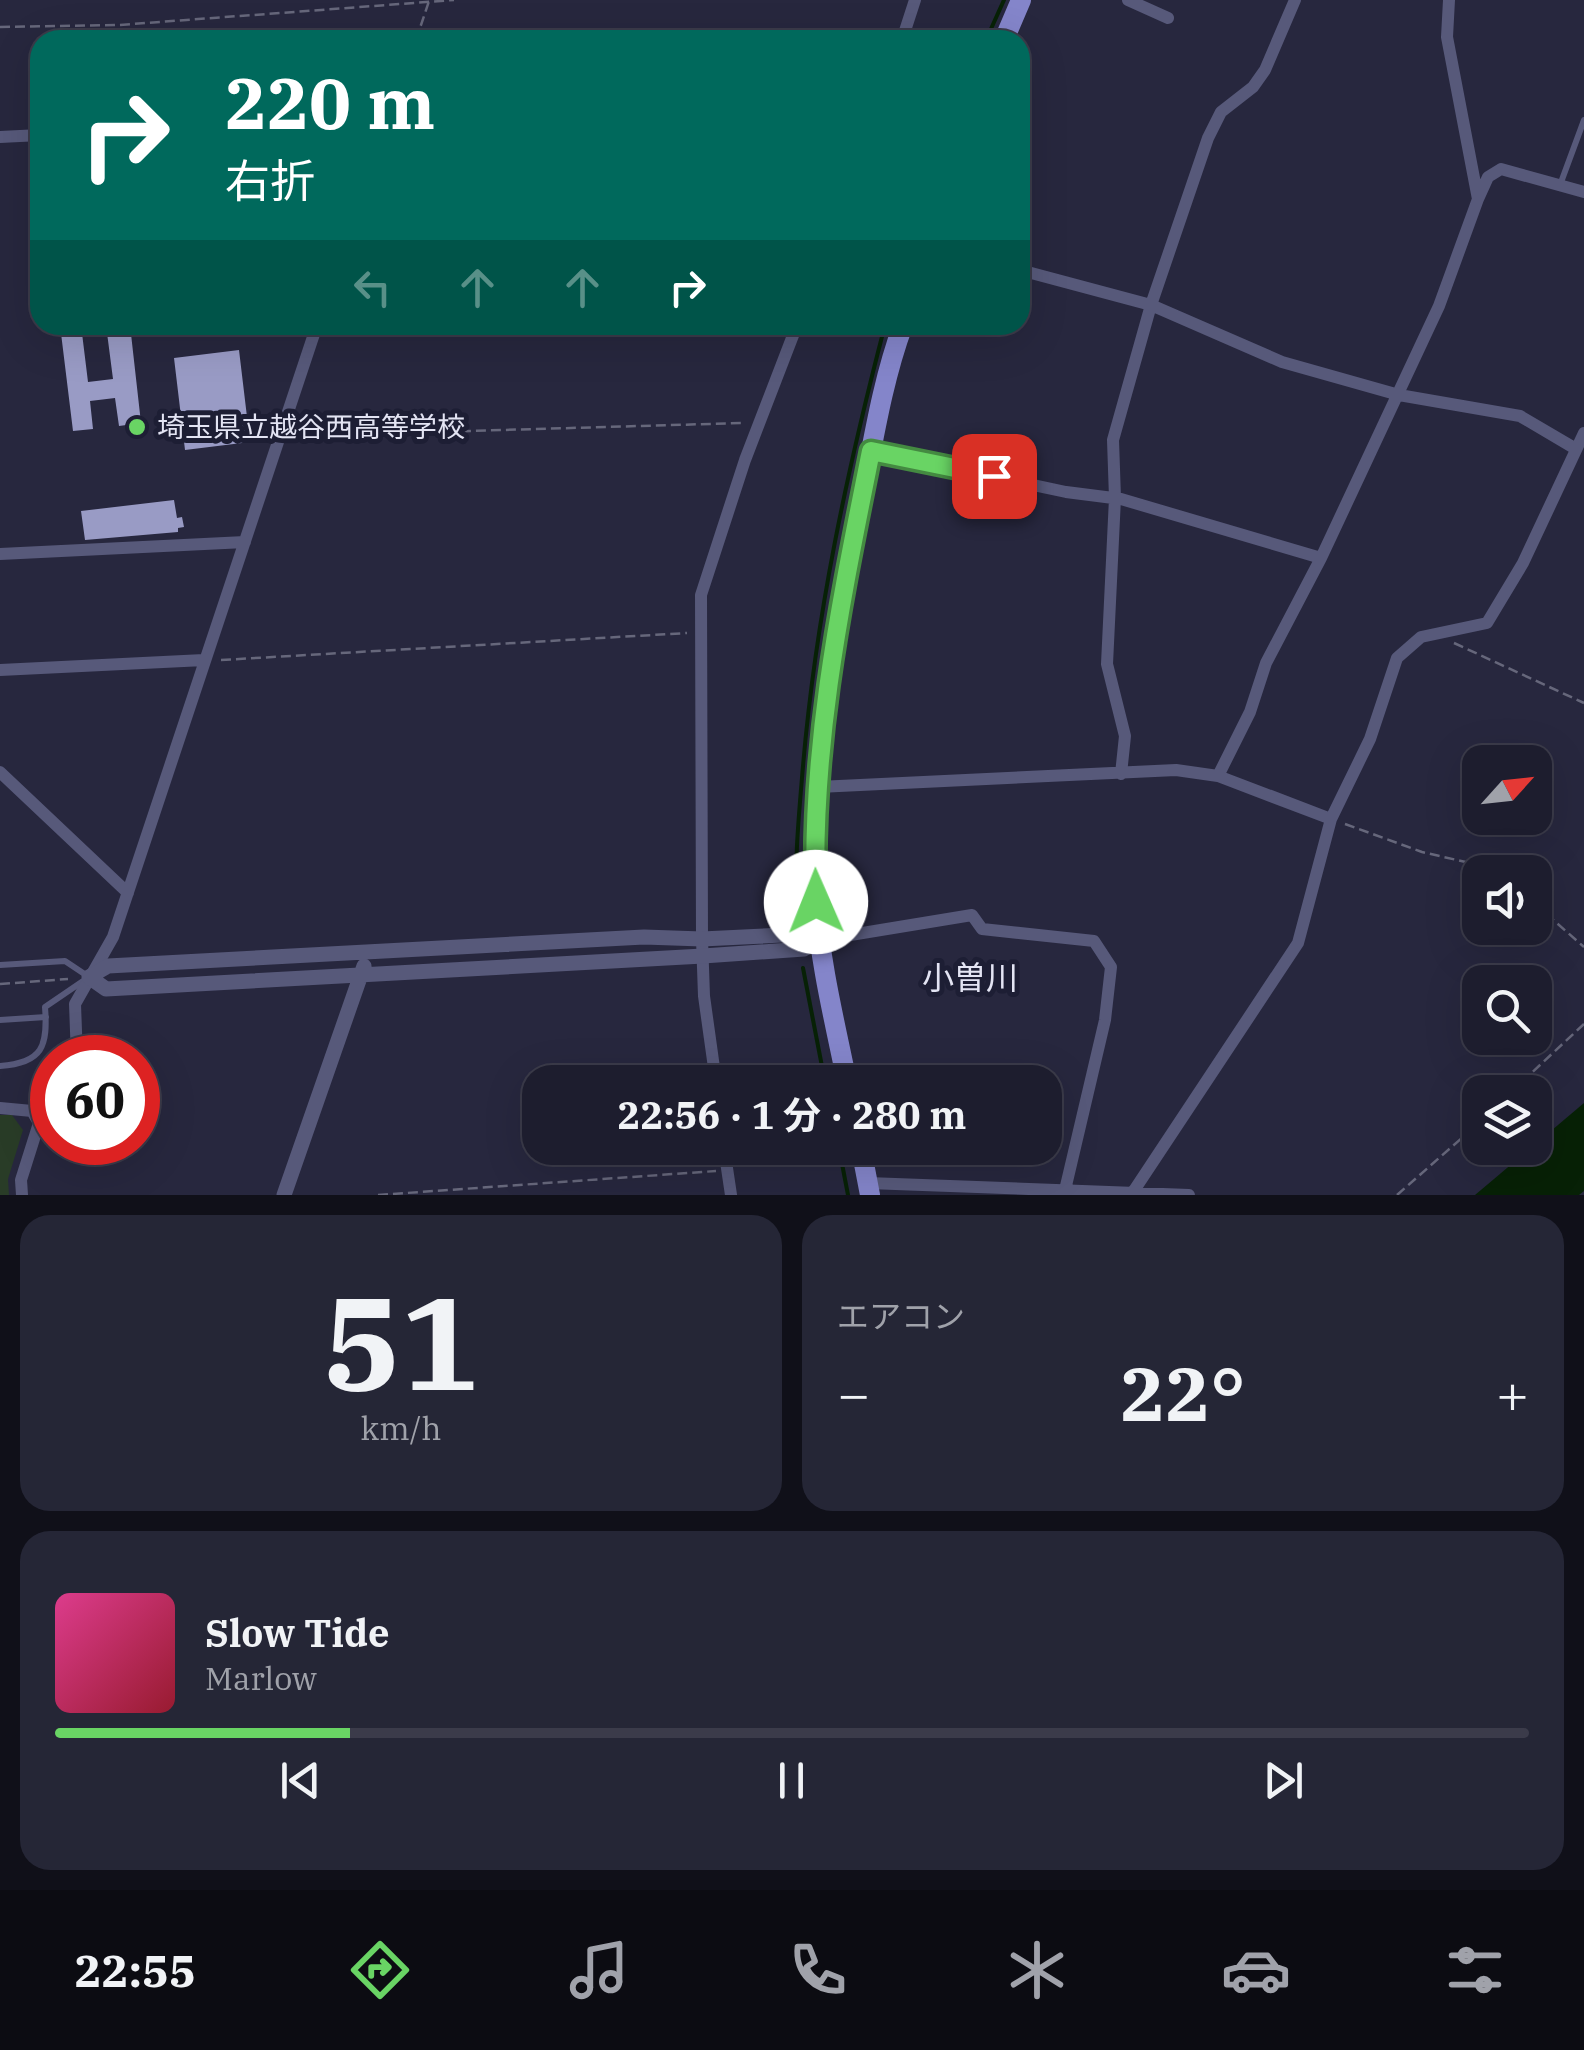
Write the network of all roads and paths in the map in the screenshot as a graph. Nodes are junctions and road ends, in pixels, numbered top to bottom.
1 (454, 0) edge
2 (916, 0) edge
3 (1021, 0) edge
4 (1128, 0) edge
5 (1295, 0) edge
6 (1448, 0) edge
7 (430, 1) edge
8 (1168, 18) dead end
9 (0, 27) edge
10 (420, 30) edge
11 (906, 30) edge
12 (1008, 30) edge
13 (1584, 120) edge
14 (30, 136) edge
15 (0, 137) edge
16 (1559, 186) junction
17 (1584, 192) edge
18 (1478, 199) junction
19 (1030, 273) edge
20 (1151, 305) junction
21 (313, 335) edge
22 (792, 335) edge
23 (900, 335) edge
24 (1399, 394) junction
25 (759, 422) junction
26 (1584, 433) edge
27 (279, 436) junction
28 (1576, 449) junction
29 (871, 451) junction
30 (1115, 498) junction
31 (244, 542) junction
32 (0, 554) edge
33 (1321, 558) junction
34 (703, 632) junction
35 (1432, 633) junction
36 (204, 660) junction
37 (0, 670) edge
38 (1584, 703) edge
39 (0, 772) edge
40 (1121, 774) junction
41 (1218, 776) junction
42 (818, 787) junction
43 (1330, 819) junction
44 (1462, 861) edge
45 (128, 893) junction
46 (1552, 919) edge
47 (820, 940) junction
48 (703, 947) junction
49 (1584, 947) edge
50 (368, 953) junction
51 (0, 965) edge
52 (361, 974) junction
53 (90, 977) junction
54 (0, 984) edge
55 (46, 1016) junction
56 (0, 1020) edge
57 (1584, 1024) edge
58 (76, 1035) edge
59 (714, 1065) edge
60 (844, 1065) edge
61 (0, 1066) edge
62 (1530, 1075) edge
63 (0, 1108) edge
64 (30, 1110) edge
65 (1462, 1138) edge
66 (30, 1150) edge
67 (726, 1165) edge
68 (727, 1170) junction
69 (869, 1189) edge
70 (1057, 1191) edge
71 (1133, 1192) junction
72 (22, 1195) edge
73 (284, 1195) edge
74 (378, 1195) edge
75 (730, 1195) edge
76 (1189, 1195) edge
77 (1397, 1195) edge

1 - 7 path
2 - 11 street
3 - 12 main road
4 - 8 street
5 - 20 street
6 - 18 street
7 - 9 path
7 - 10 path
13 - 16 lane
14 - 15 street
16 - 17 street
16 - 18 street
18 - 24 street
19 - 20 street
20 - 24 street
20 - 30 street
21 - 27 street
22 - 25 street
23 - 29 main road
24 - 28 street
24 - 33 street
25 - 27 path
25 - 34 street
26 - 28 street
27 - 31 street
28 - 35 street
29 - 30 street
29 - 42 main road
30 - 33 street
30 - 40 street
31 - 32 street
31 - 36 street
33 - 41 street
34 - 36 path
34 - 48 street
35 - 38 path
35 - 43 street
36 - 37 street
36 - 45 street
39 - 45 street
40 - 41 street
40 - 42 street
41 - 43 street
42 - 47 main road
43 - 44 path
43 - 71 street
45 - 53 street
46 - 49 path
47 - 48 street
47 - 60 main road
47 - 70 street
48 - 50 street
48 - 52 street
48 - 59 street
50 - 52 street
50 - 53 street
51 - 53 lane
52 - 53 street
52 - 73 street
53 - 54 path
53 - 55 lane
53 - 58 street
55 - 56 lane
55 - 61 lane
57 - 62 path
63 - 64 street
65 - 77 path
66 - 72 street
67 - 68 street
68 - 74 path
68 - 75 street
69 - 70 street
70 - 71 street
71 - 76 street

